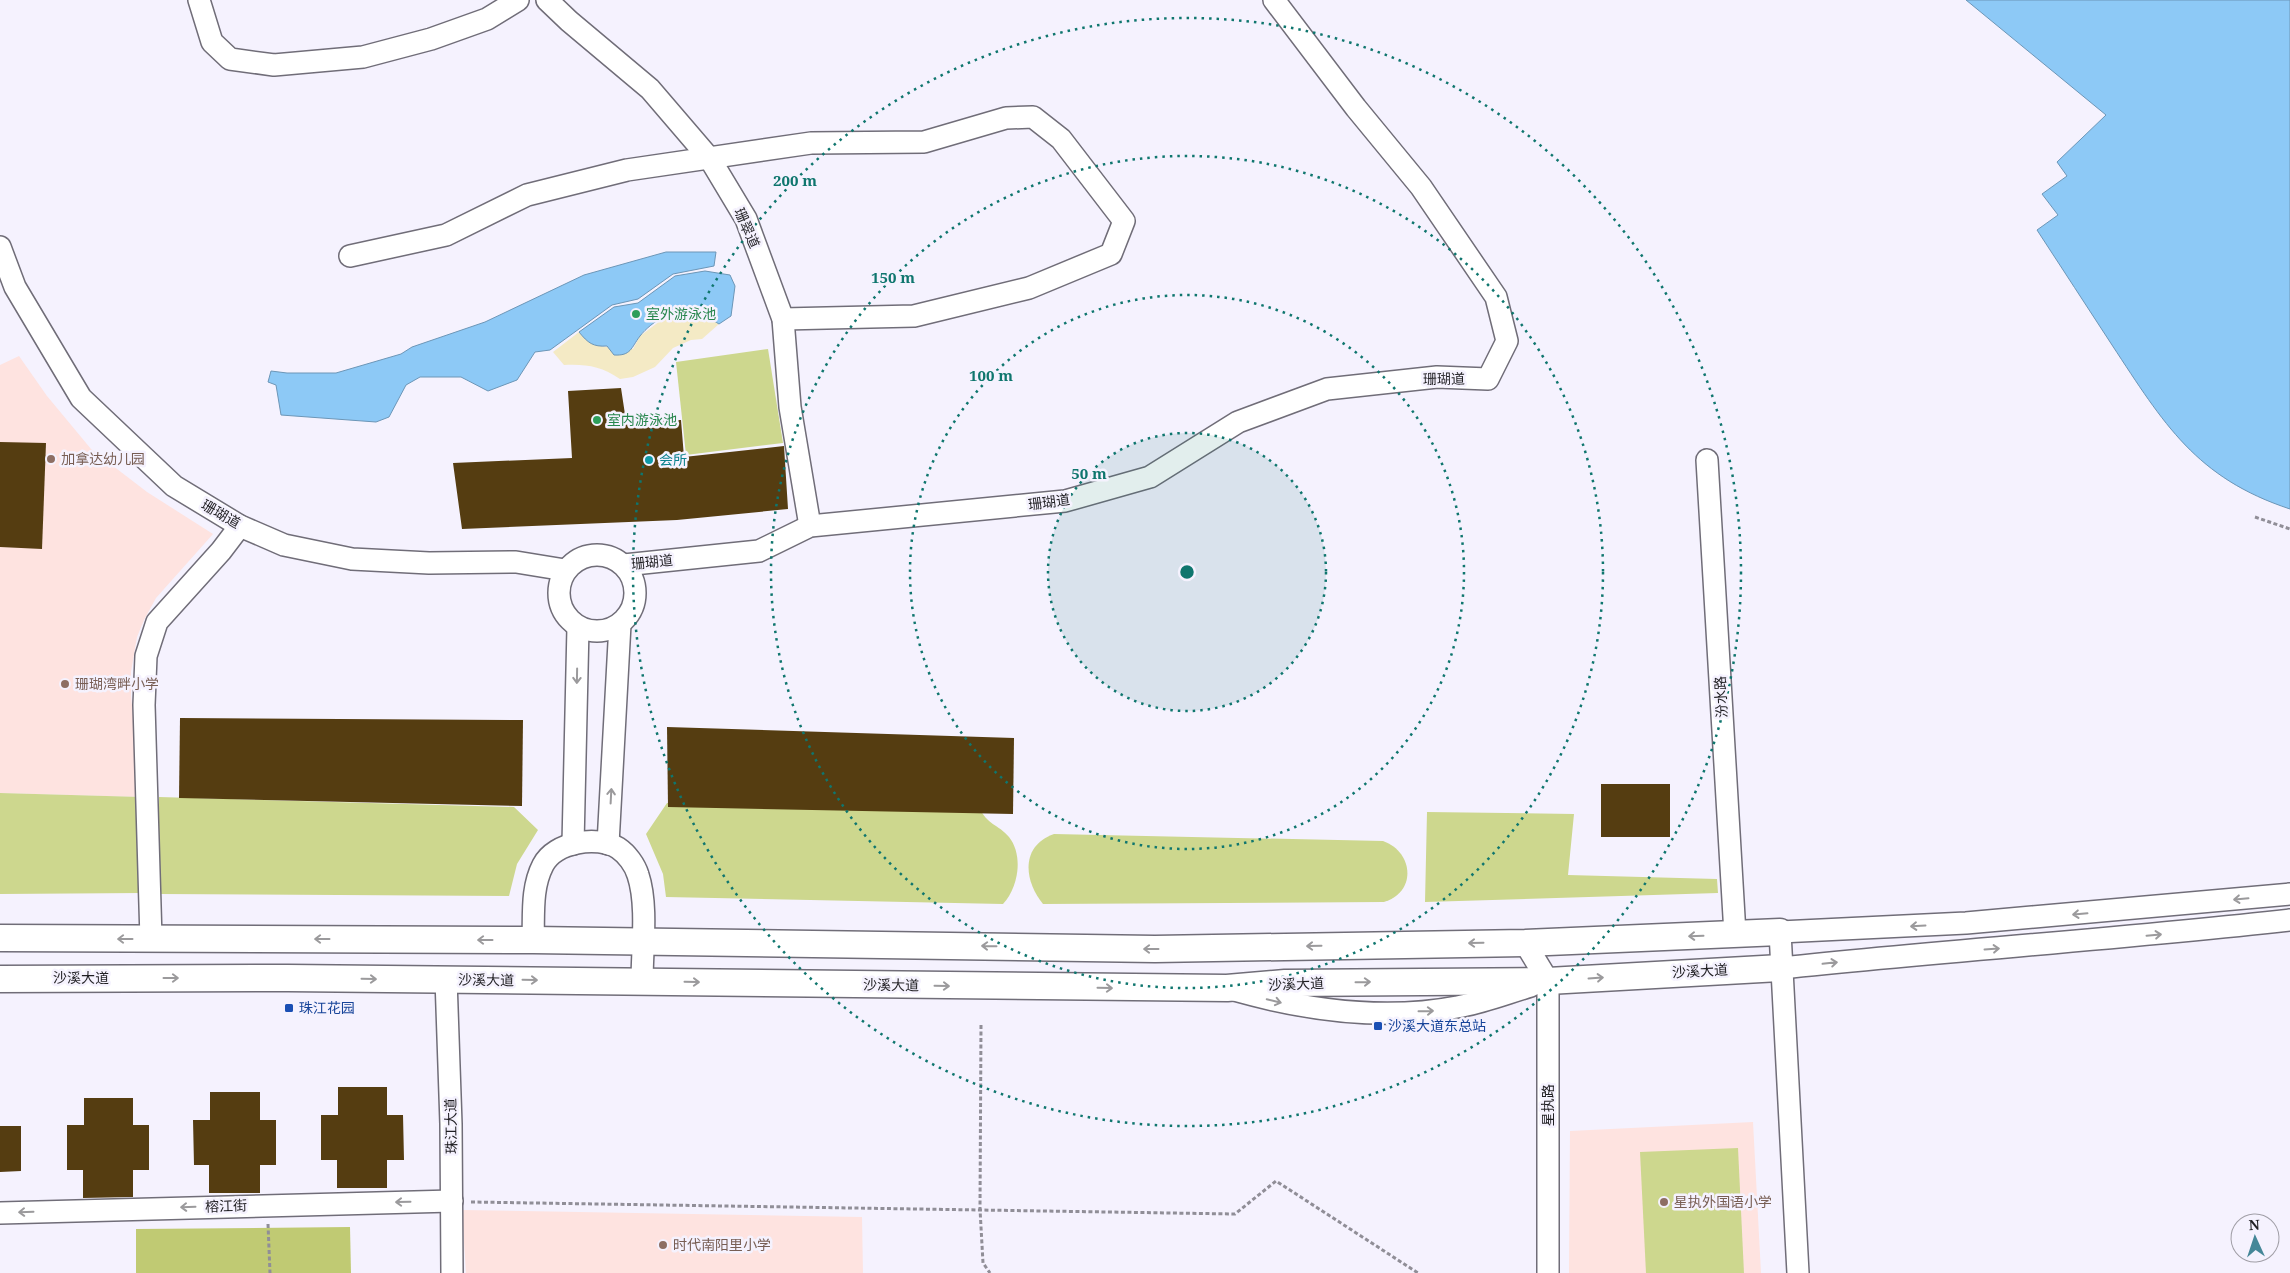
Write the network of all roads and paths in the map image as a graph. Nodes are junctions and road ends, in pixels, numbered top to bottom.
1 (199, 0) edge
2 (518, 0) edge
3 (547, 0) edge
4 (1274, 0) edge
5 (710, 159) junction
6 (0, 247) edge
7 (350, 256) dead end
8 (783, 318) junction
9 (1707, 460) dead end
10 (2255, 516) dead end
11 (240, 526) junction
12 (810, 526) junction
13 (2290, 528) edge
14 (624, 565) junction
15 (565, 570) junction
16 (620, 624) junction
17 (578, 627) junction
18 (573, 844) junction
19 (608, 844) junction
20 (2290, 894) edge
21 (2290, 920) edge
22 (1780, 932) junction
23 (1735, 934) junction
24 (0, 938) edge
25 (152, 939) junction
26 (533, 940) junction
27 (642, 941) junction
28 (1525, 942) junction
29 (1781, 968) junction
30 (0, 979) edge
31 (446, 979) junction
32 (1548, 981) junction
33 (642, 982) junction
34 (981, 1025) dead end
35 (452, 1201) junction
36 (268, 1205) junction
37 (980, 1209) junction
38 (0, 1213) edge
39 (270, 1273) edge
40 (452, 1273) edge
41 (990, 1273) edge
42 (1418, 1273) edge
43 (1548, 1273) edge
44 (1798, 1273) edge

1 - 2 street
3 - 5 street, 珊翠道
4 - 12 street, 珊瑚道
5 - 7 street
5 - 8 street, 珊翠道
5 - 8 street
6 - 11 street, 珊瑚道
8 - 12 street, 珊翠道
9 - 23 street, 汾水路
10 - 13 path
11 - 15 street, 珊瑚道
11 - 25 street
12 - 14 street, 珊瑚道
14 - 15 street
14 - 16 street
15 - 17 street
16 - 17 street
19 -> 16 street
17 -> 18 street
18 - 19 street
18 - 26 street
19 - 27 street
20 -> 22 street
29 -> 21 street
22 - 23 main road
22 - 29 street
23 -> 28 main road
25 -> 24 main road
26 -> 25 main road
26 - 27 main road
28 -> 27 main road
27 - 33 street
28 - 32 street
32 -> 29 main road, 沙溪大道
29 - 44 street
30 -> 31 main road, 沙溪大道
31 -> 33 main road, 沙溪大道
31 - 35 street, 珠江大道
33 -> 32 main road, 沙溪大道
32 - 43 street, 星执路
34 - 37 path
35 -> 36 street, 榕江街
35 - 37 path
35 - 40 street, 珠江大道
36 -> 38 street, 榕江街
36 - 39 path
37 - 41 path
37 - 42 path

